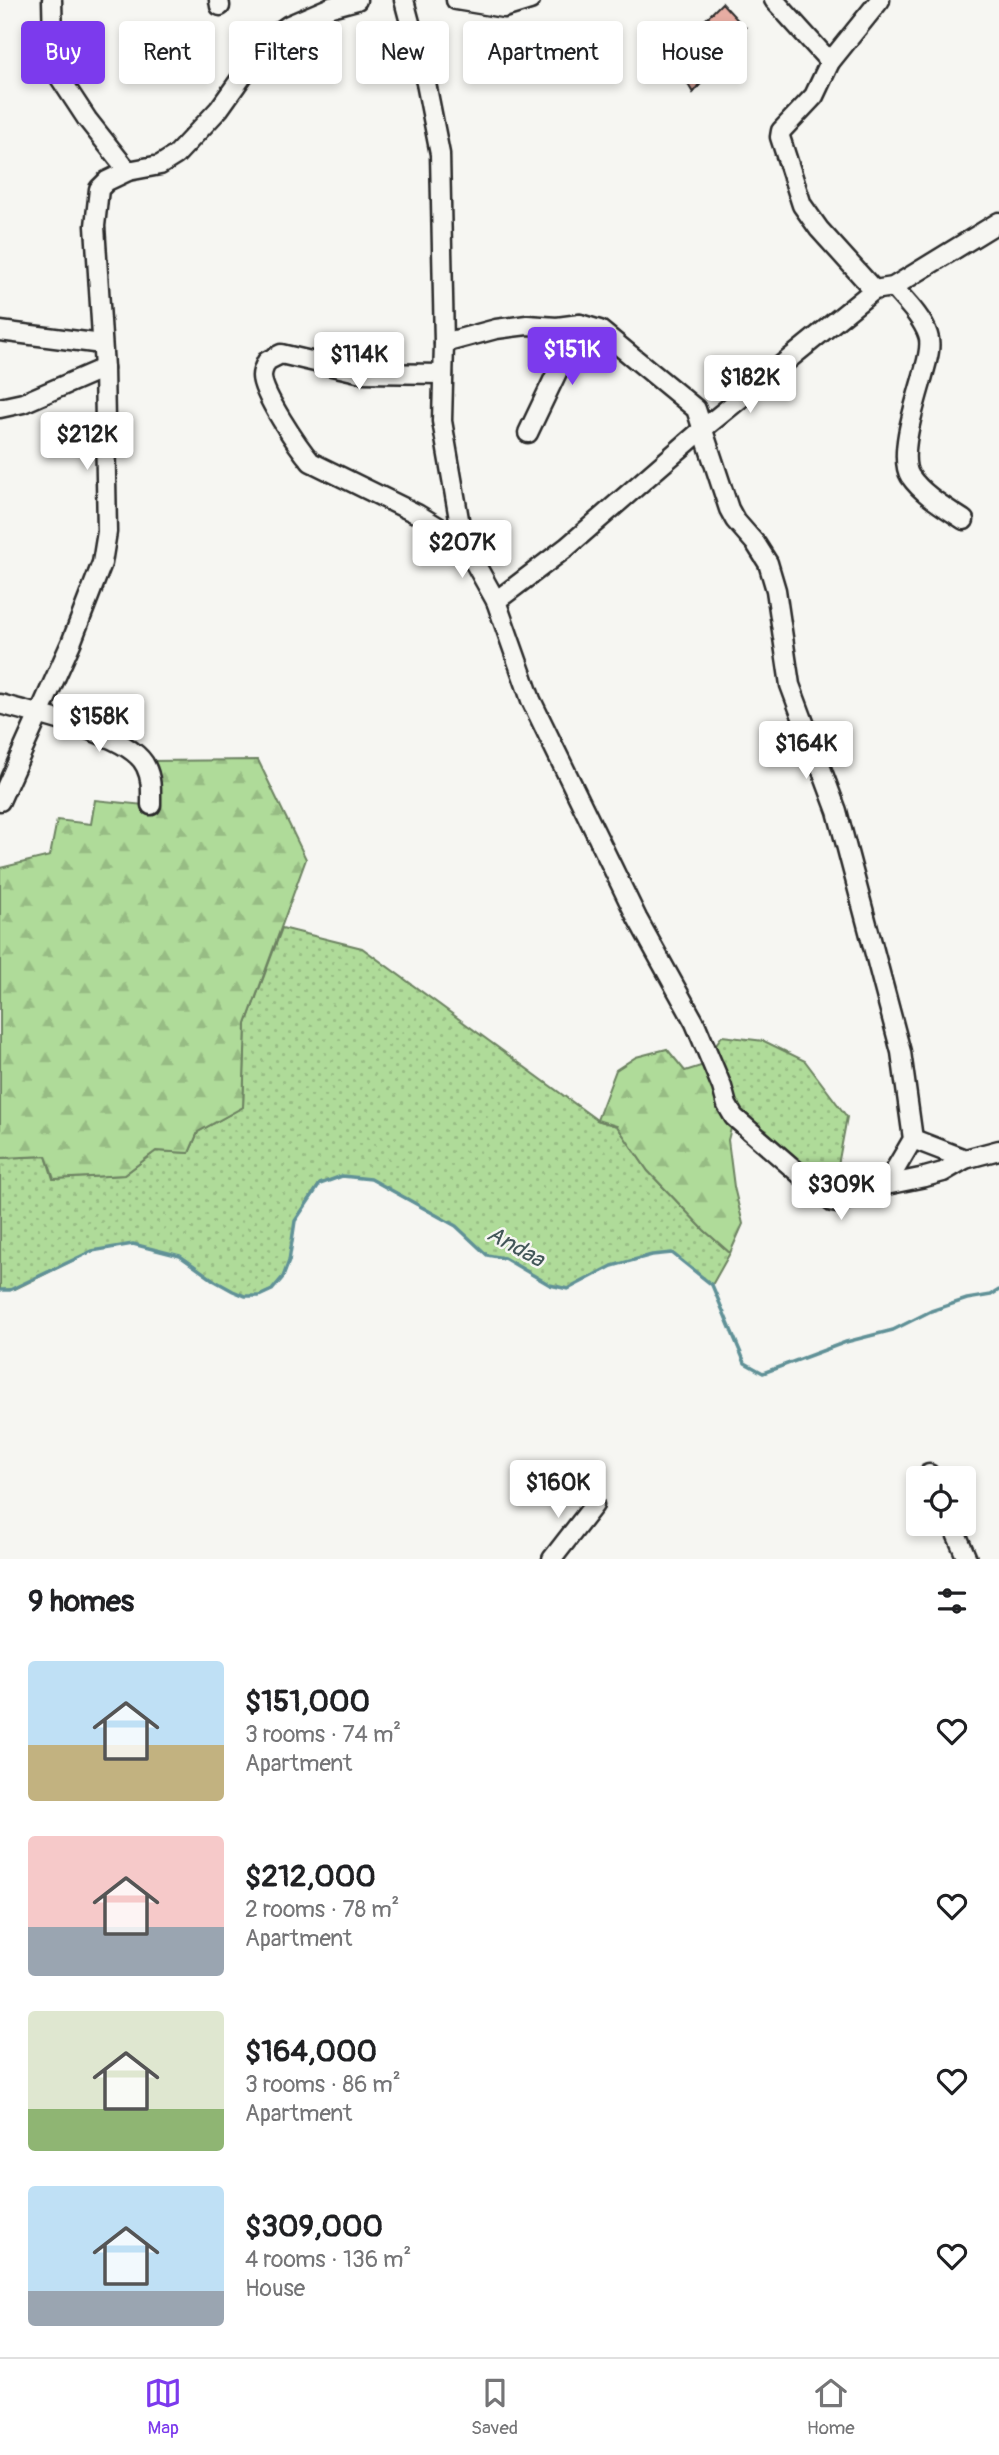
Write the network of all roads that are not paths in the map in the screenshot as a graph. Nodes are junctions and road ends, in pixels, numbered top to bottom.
1 (52, 0) edge
2 (357, 0) edge
3 (404, 0) edge
4 (456, 0) edge
5 (530, 0) edge
6 (774, 0) edge
7 (880, 0) edge
8 (830, 62) junction
9 (128, 171) junction
10 (999, 222) edge
11 (893, 287) junction
12 (874, 290) junction
13 (580, 324) junction
14 (0, 331) edge
15 (444, 343) junction
16 (102, 344) junction
17 (104, 368) junction
18 (443, 373) junction
19 (0, 408) edge
20 (704, 428) junction
21 (528, 433) dead end
22 (964, 520) dead end
23 (463, 542) junction
24 (496, 601) junction
25 (0, 704) edge
26 (40, 716) junction
27 (0, 801) edge
28 (151, 805) dead end
29 (913, 1139) junction
30 (999, 1150) edge
31 (965, 1159) junction
32 (886, 1185) junction
33 (594, 1505) dead end
34 (957, 1536) edge
35 (552, 1559) edge
36 (967, 1559) edge

1 - 9 street
2 - 9 street
3 - 15 street
4 - 5 street
6 - 8 street
7 - 8 street
8 - 12 street
9 - 16 street
10 - 11 street
11 - 12 street
11 - 22 street
12 - 20 street
13 - 15 street
13 - 20 street
13 - 21 street
14 - 16 street
15 - 18 street
16 - 17 street
17 - 19 street
17 - 26 street
18 - 23 street
18 - 23 street
20 - 24 street
20 - 29 street
23 - 24 street
24 - 32 street
25 - 26 street
26 - 27 street
26 - 28 street
29 - 31 street
29 - 32 street
30 - 31 street
31 - 32 street
33 - 35 street
34 - 36 street

